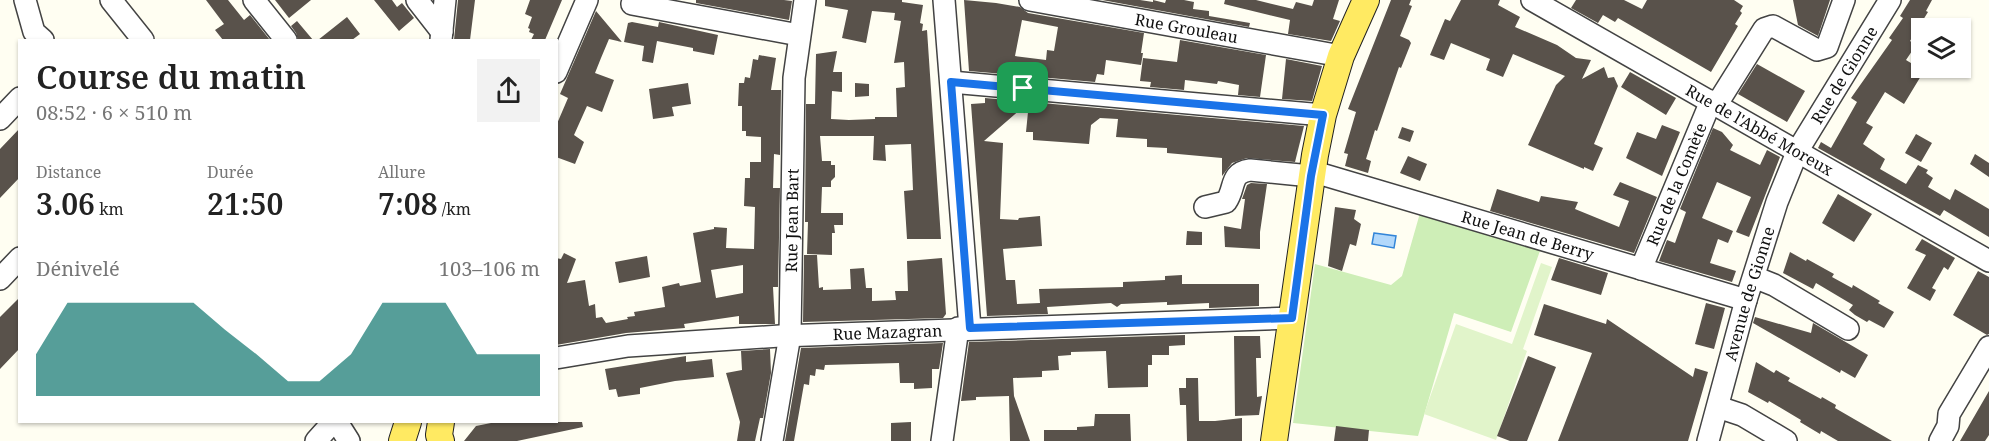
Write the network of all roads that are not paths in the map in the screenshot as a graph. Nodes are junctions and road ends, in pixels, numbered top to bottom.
1 (25, 0) edge
2 (111, 0) edge
3 (254, 0) edge
4 (417, 0) edge
5 (445, 0) edge
6 (587, 0) edge
7 (805, 0) edge
8 (944, 0) edge
9 (1030, 0) edge
10 (1366, 0) edge
11 (1532, 0) edge
12 (1844, 0) edge
13 (1890, 0) edge
14 (632, 4) dead end
15 (799, 35) junction
16 (441, 36) edge
17 (42, 39) edge
18 (142, 39) edge
19 (285, 39) edge
20 (1341, 56) junction
21 (558, 67) edge
22 (951, 82) junction
23 (18, 100) edge
24 (1714, 102) junction
25 (1323, 115) junction
26 (0, 119) edge
27 (1798, 150) junction
28 (1311, 173) junction
29 (1205, 207) dead end
30 (18, 260) edge
31 (1989, 261) edge
32 (1641, 269) junction
33 (1754, 277) junction
34 (0, 279) edge
35 (1746, 300) junction
36 (1292, 318) junction
37 (964, 328) junction
38 (1848, 329) dead end
39 (790, 335) junction
40 (1989, 347) edge
41 (558, 358) edge
42 (1718, 407) junction
43 (334, 423) edge
44 (336, 423) edge
45 (408, 423) edge
46 (441, 423) edge
47 (316, 441) edge
48 (349, 441) edge
49 (402, 441) edge
50 (441, 441) edge
51 (772, 441) edge
52 (942, 441) edge
53 (1274, 441) edge
54 (1708, 441) edge
55 (1786, 441) edge
56 (1940, 441) edge

1 - 17 street
2 - 18 street
3 - 19 street
4 - 16 street
5 - 16 street
6 - 21 street
7 - 15 street, Rue Jean Bart
8 - 22 street
9 - 20 street, Rue Grouleau
10 - 20 main road
11 - 24 street, Rue de l'Abbé Moreux
12 - 24 street, Rue de la Comète
13 - 27 street, Rue de Gionne
14 - 15 street
15 - 39 street, Rue Jean Bart
20 - 25 main road
22 - 25 street
22 - 37 street
23 - 26 street
24 - 27 street, Rue de l'Abbé Moreux
24 - 32 street, Rue de la Comète
25 - 28 main road
27 - 31 street, Rue de l'Abbé Moreux
27 - 33 street, Avenue de Gionne
28 - 29 street, Rue Jean de Berry
28 - 32 street, Rue Jean de Berry
28 - 36 main road
30 - 34 street
32 - 35 street, Rue Jean de Berry
33 - 35 street, Avenue de Gionne
33 - 38 street
35 - 42 street, Avenue de Gionne
36 - 37 street, Rue Mazagran
36 - 53 main road
37 - 39 street, Rue Mazagran
37 - 52 street
39 - 41 street, Rue Mazagran
39 - 51 street, Rue Jean Bart
40 - 56 street
42 - 54 street, Avenue de Gionne
42 - 55 street
43 - 47 street
44 - 48 street
45 - 49 main road
46 - 50 main road

